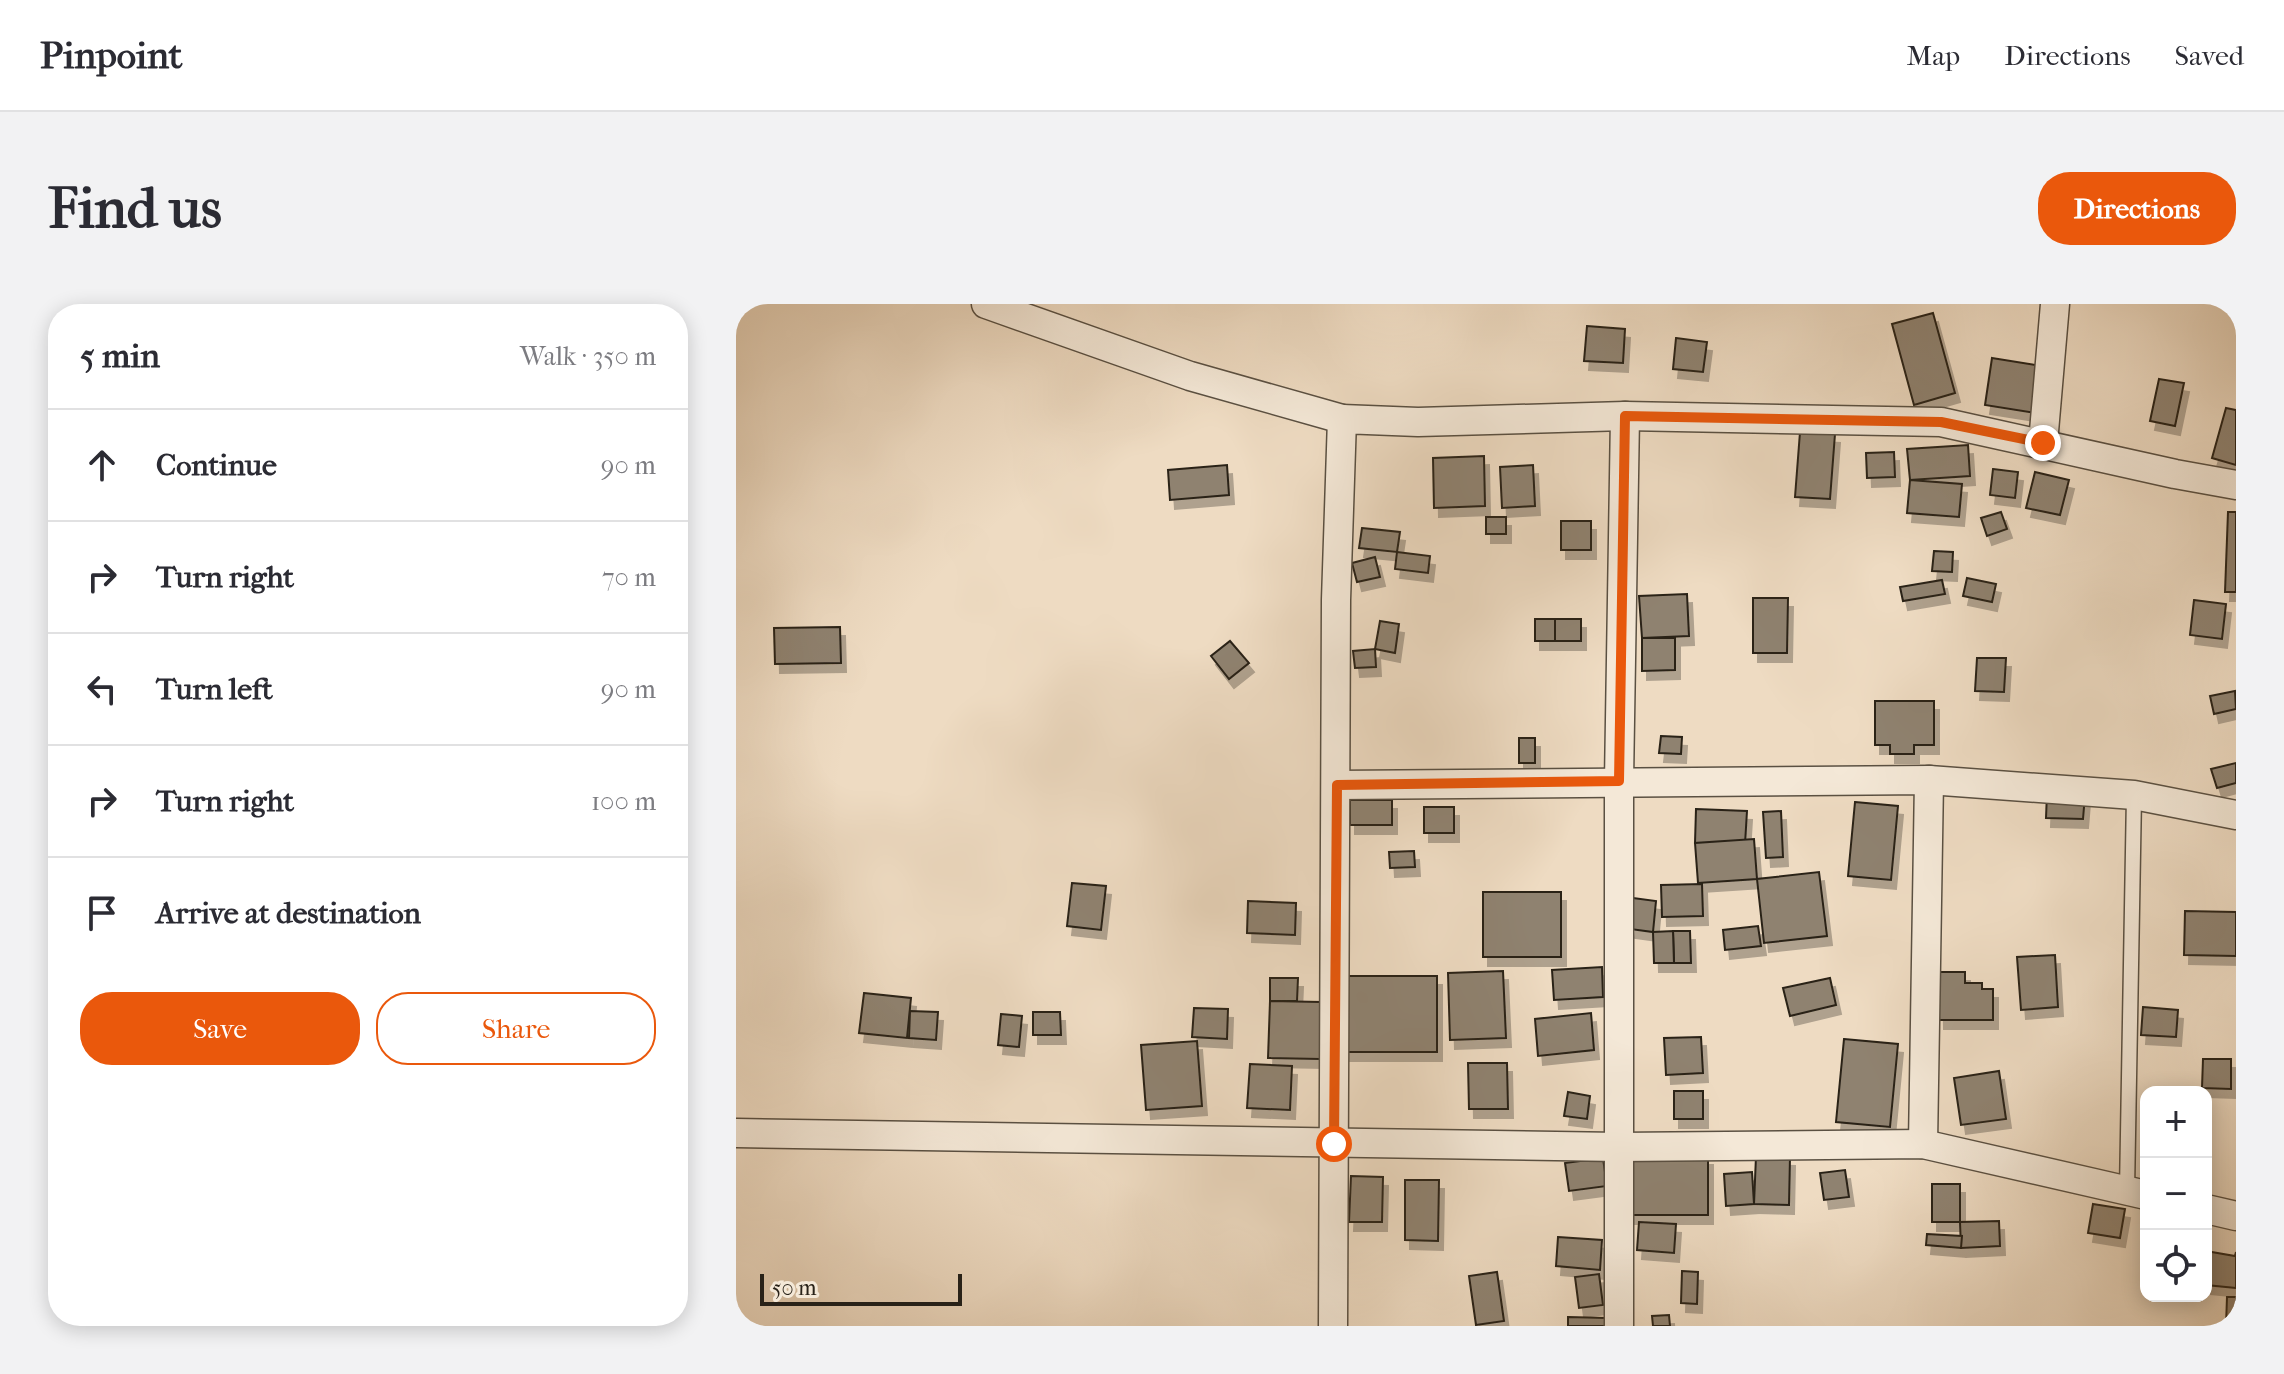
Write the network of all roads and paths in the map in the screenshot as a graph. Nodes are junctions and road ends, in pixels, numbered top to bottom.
1 (986, 304) edge
2 (2055, 304) edge
3 (1625, 416) junction
4 (1342, 419) junction
5 (2043, 443) junction
6 (2236, 485) edge
7 (1929, 780) junction
8 (1619, 781) junction
9 (1337, 785) junction
10 (2134, 795) junction
11 (2236, 815) edge
12 (736, 1133) edge
13 (1334, 1144) junction
14 (1923, 1144) junction
15 (1619, 1147) junction
16 (2136, 1193) edge
17 (2212, 1210) edge
18 (2236, 1216) edge
19 (1333, 1326) edge
20 (1619, 1326) edge

1 - 4 street
2 - 5 street
3 - 4 street
3 - 5 street
3 - 8 street
4 - 9 street
5 - 6 street
7 - 8 street
7 - 10 street
7 - 14 street
8 - 9 street
8 - 15 street
9 - 13 street
10 - 11 street
10 - 16 lane
12 - 13 street
13 - 15 street
13 - 19 street
14 - 15 street
14 - 16 street
15 - 20 street
17 - 18 street

